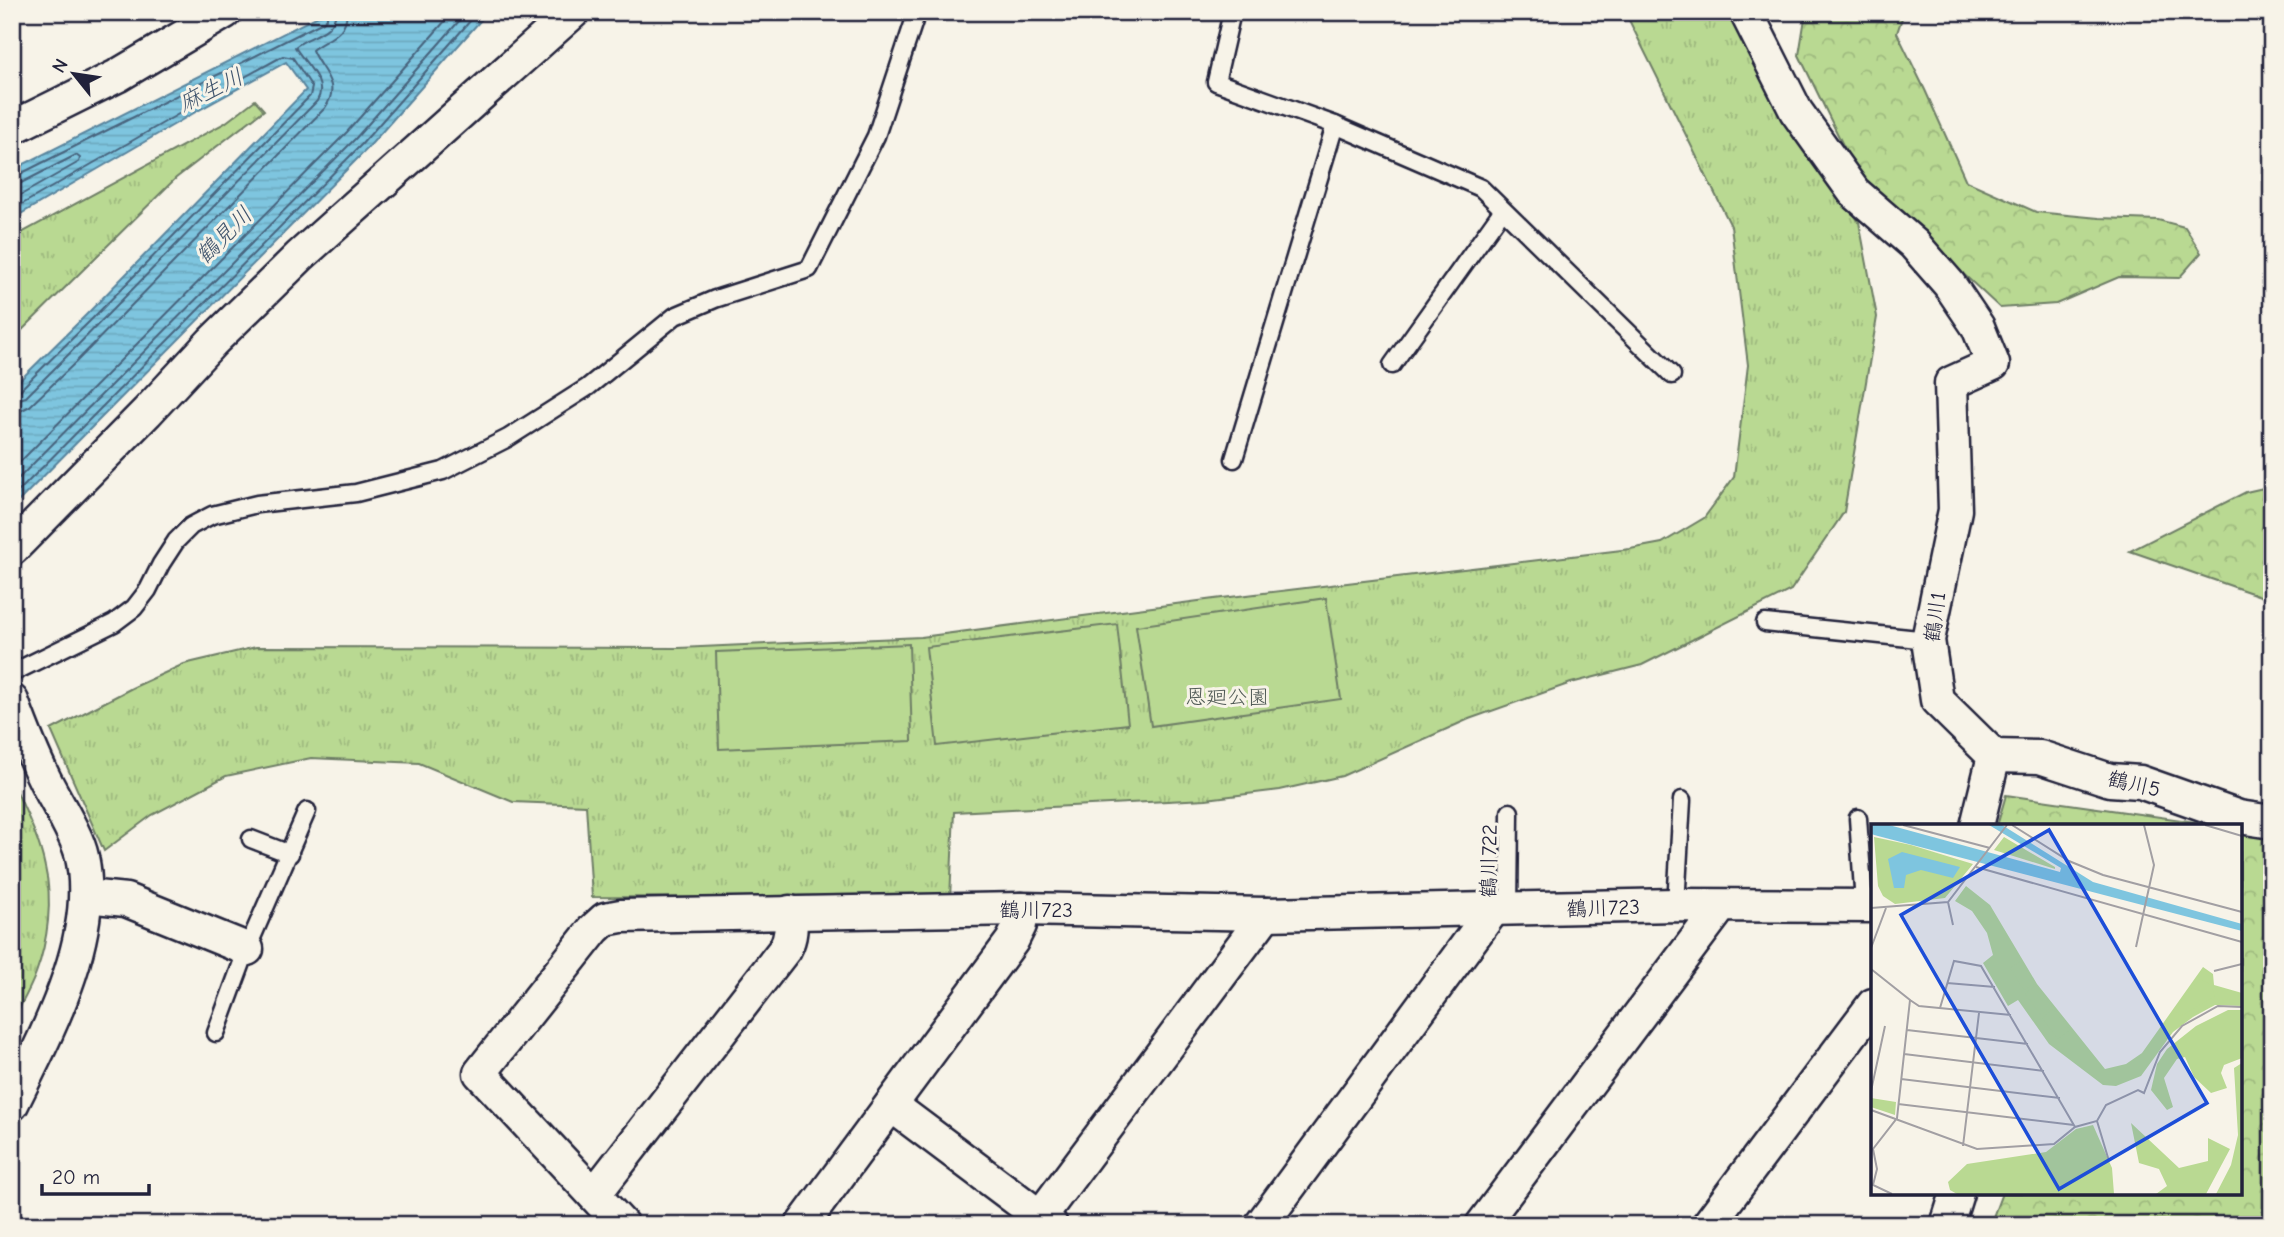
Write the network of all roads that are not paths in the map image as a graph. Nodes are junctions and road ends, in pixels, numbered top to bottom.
1 (225, 12) edge
2 (573, 12) edge
3 (917, 12) edge
4 (1233, 12) edge
5 (1746, 12) edge
6 (1335, 125) junction
7 (12, 128) edge
8 (1502, 211) junction
9 (1392, 365) dead end
10 (1672, 375) dead end
11 (1234, 459) dead end
12 (12, 549) edge
13 (1765, 623) dead end
14 (1928, 640) junction
15 (12, 673) edge
16 (12, 701) edge
17 (1994, 756) junction
18 (1682, 800) dead end
19 (307, 811) dead end
20 (1510, 812) dead end
21 (1858, 818) dead end
22 (2272, 822) edge
23 (1977, 824) edge
24 (251, 839) dead end
25 (290, 854) junction
26 (86, 896) junction
27 (1676, 905) junction
28 (1868, 905) edge
29 (1721, 906) junction
30 (1021, 909) junction
31 (1501, 910) junction
32 (790, 912) junction
33 (1266, 914) junction
34 (247, 949) junction
35 (1871, 1008) edge
36 (216, 1033) dead end
37 (12, 1104) edge
38 (891, 1105) junction
39 (594, 1195) junction
40 (1956, 1195) edge
41 (1042, 1222) edge
42 (622, 1225) edge
43 (802, 1225) edge
44 (1261, 1225) edge
45 (1482, 1225) edge
46 (1708, 1225) edge
47 (1947, 1225) edge

1 - 7 street
2 - 12 street
3 - 15 lane
4 - 6 lane
5 - 14 street, 鶴川1
6 - 8 lane
6 - 11 lane
8 - 9 lane
8 - 10 lane
13 - 14 lane
14 - 17 street, 鶴川1
16 - 26 street
17 - 22 street, 鶴川5
17 - 23 street
18 - 27 lane
19 - 25 lane
20 - 31 lane, 鶴川722
21 - 28 lane
24 - 25 lane
25 - 34 lane
26 - 34 street
26 - 37 street
27 - 29 street, 鶴川723
27 - 31 street, 鶴川723
28 - 29 street, 鶴川723
29 - 45 street
30 - 32 street, 鶴川723
30 - 33 street, 鶴川723
30 - 38 street
31 - 33 street, 鶴川723
31 - 44 street
32 - 39 street
32 - 39 street, 鶴川723
33 - 41 street
34 - 36 lane
35 - 46 street
38 - 41 street
38 - 43 street
39 - 42 street, 鶴川723
40 - 47 street

